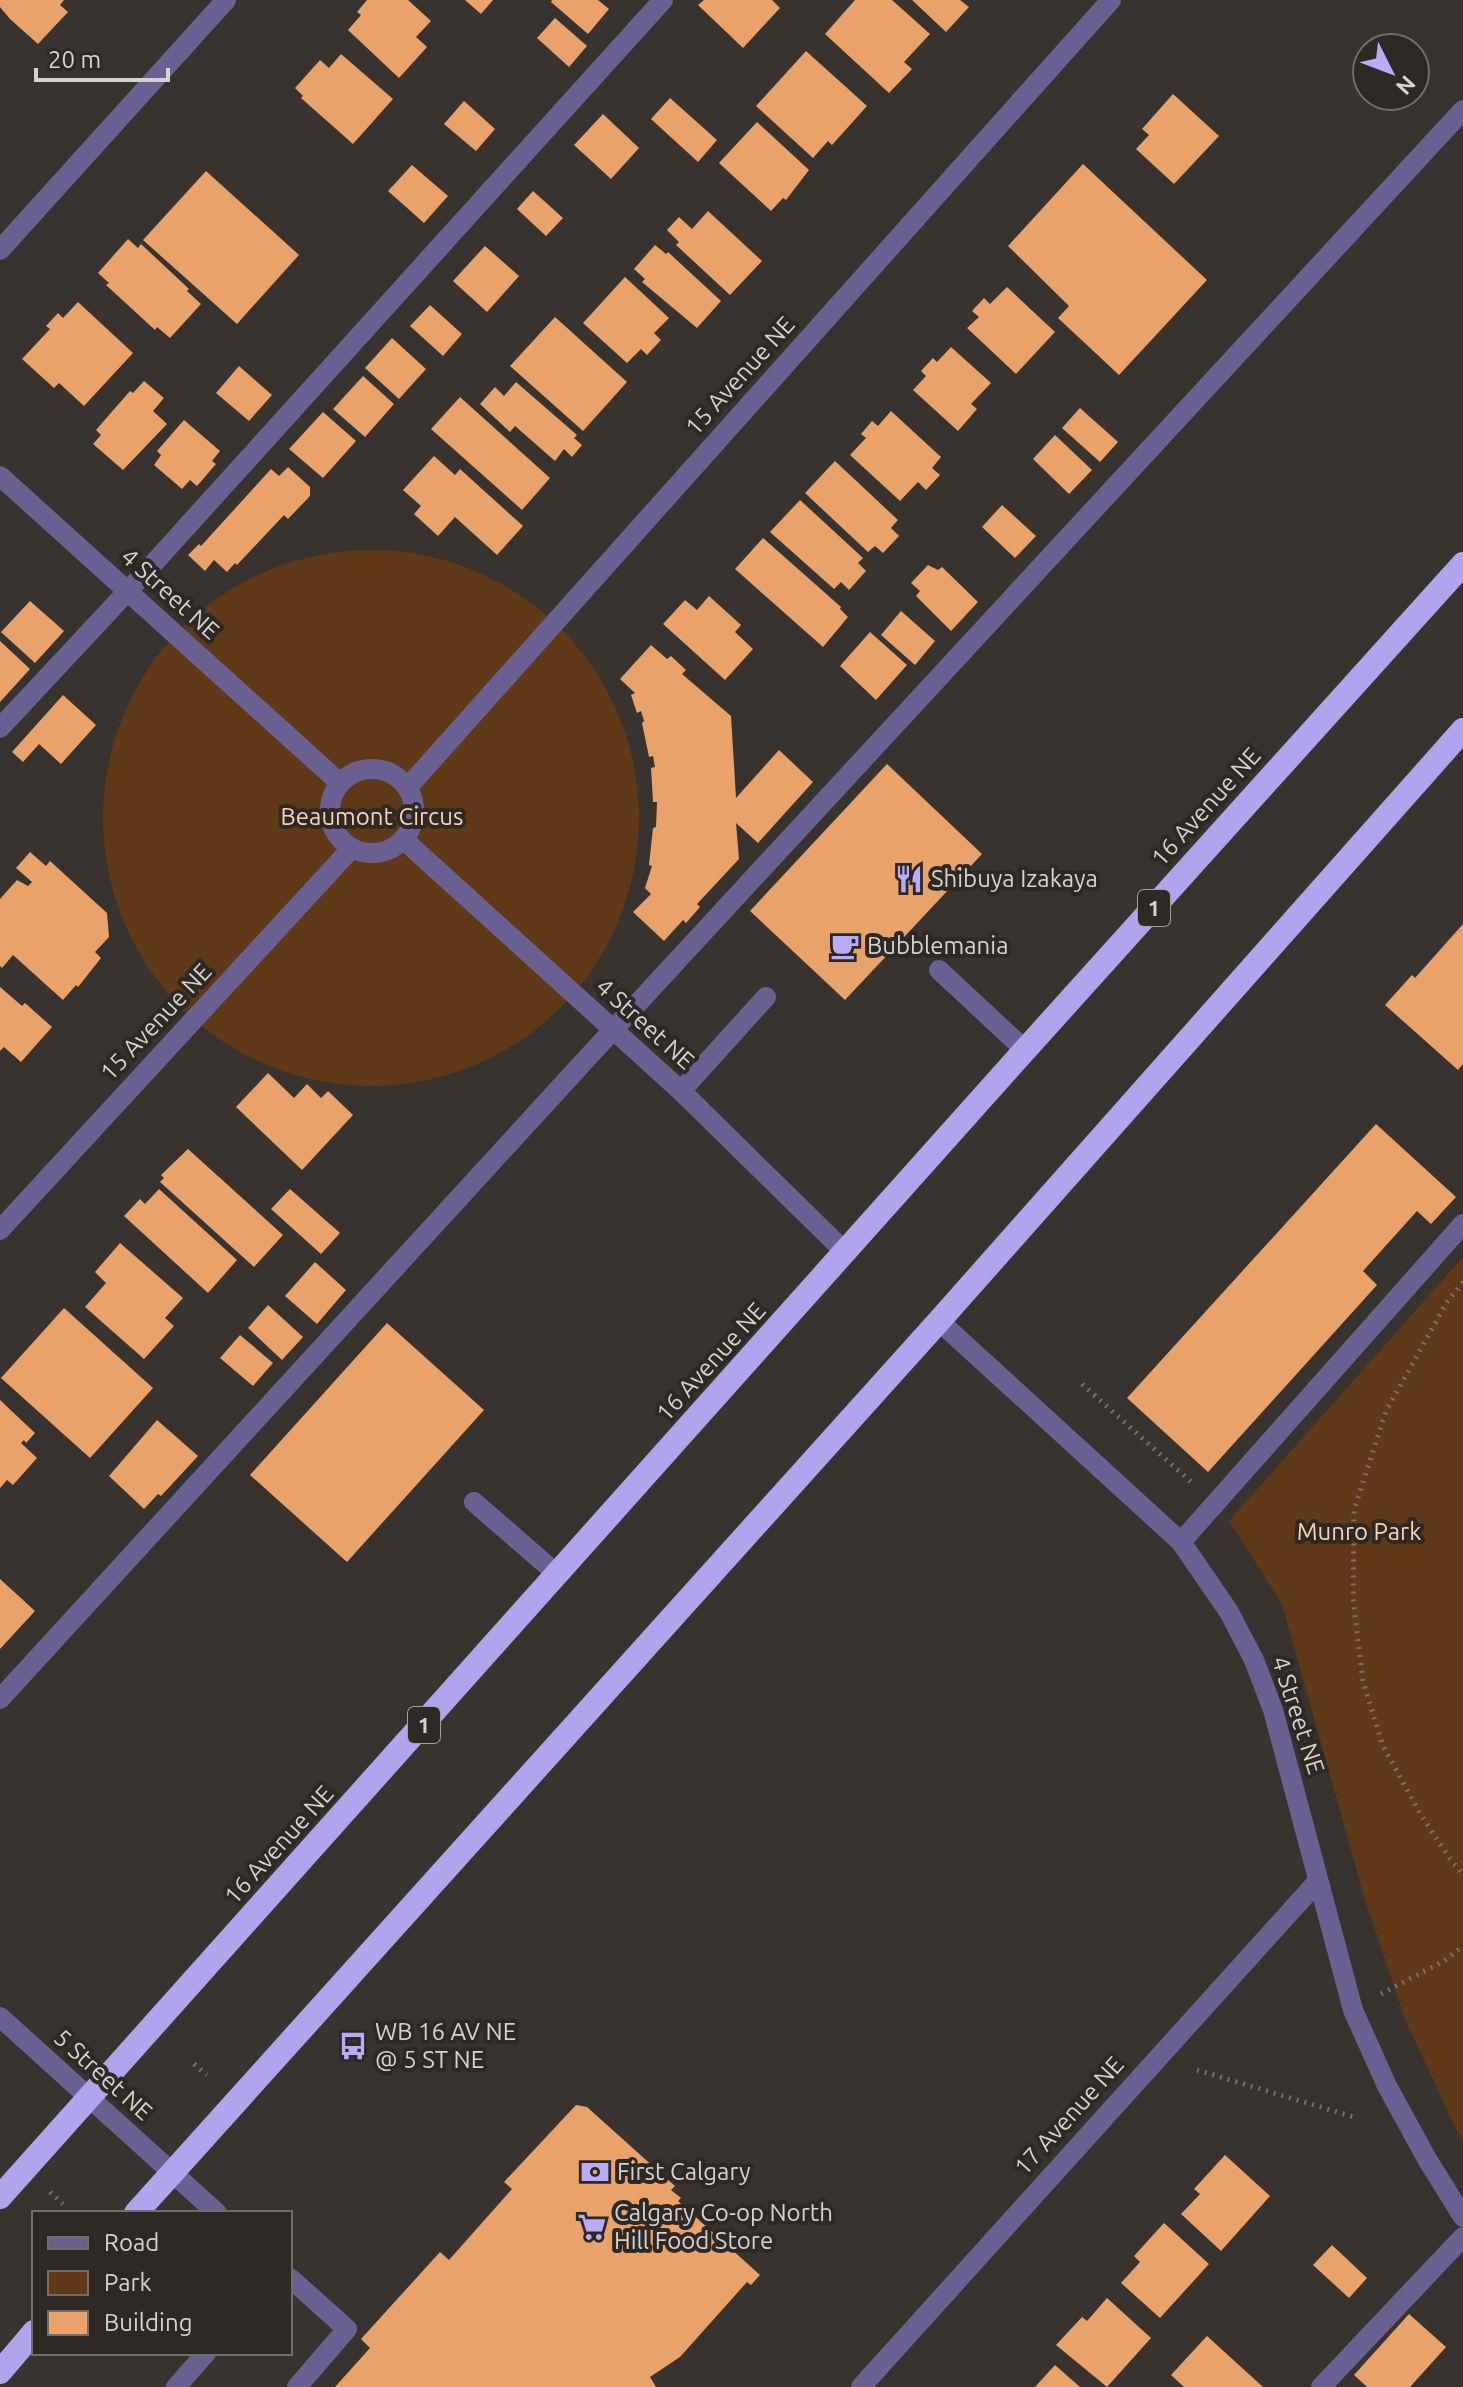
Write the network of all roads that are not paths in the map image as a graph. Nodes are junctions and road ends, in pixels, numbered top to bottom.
1 (226, 0) edge
2 (663, 0) edge
3 (1111, 0) edge
4 (1463, 110) edge
5 (0, 250) edge
6 (0, 476) edge
7 (1463, 564) edge
8 (127, 590) junction
9 (0, 728) edge
10 (1460, 738) edge
11 (340, 783) junction
12 (408, 787) junction
13 (404, 840) junction
14 (351, 849) junction
15 (939, 970) dead end
16 (766, 997) dead end
17 (613, 1031) junction
18 (1025, 1050) junction
19 (681, 1091) junction
20 (1463, 1224) edge
21 (0, 1230) edge
22 (846, 1253) junction
23 (939, 1321) junction
24 (474, 1502) dead end
25 (1181, 1542) junction
26 (558, 1575) junction
27 (0, 1699) edge
28 (1318, 1881) junction
29 (0, 2017) edge
30 (90, 2097) junction
31 (171, 2172) junction
32 (0, 2197) edge
33 (138, 2211) edge
34 (215, 2211) edge
35 (1463, 2217) edge
36 (1463, 2237) edge
37 (292, 2280) edge
38 (32, 2334) edge
39 (204, 2355) edge
40 (0, 2372) edge
41 (176, 2387) edge
42 (297, 2387) edge
43 (861, 2387) edge
44 (1321, 2387) edge

1 - 5 street
2 - 8 street
3 - 12 street, 15 Avenue NE
4 - 17 street
6 - 8 street, 4 Street NE
7 - 18 highway, 16 Avenue NE / 1
8 - 9 street
8 - 11 street, 4 Street NE
10 - 23 highway
11 - 12 street
11 - 14 street
12 - 13 street
13 - 14 street
13 - 17 street, 4 Street NE
14 - 21 street, 15 Avenue NE
15 - 18 street
16 - 19 street
17 - 19 street, 4 Street NE
17 - 27 street
18 - 22 highway, 16 Avenue NE / 1
19 - 22 street, 4 Street NE
20 - 25 street
22 - 26 highway, 16 Avenue NE / 1
23 - 25 street, 4 Street NE
23 - 31 highway
24 - 26 street
25 - 28 street, 4 Street NE
26 - 30 highway, 16 Avenue NE / 1
28 - 35 street, 4 Street NE
28 - 43 street, 17 Avenue NE
29 - 30 street, 5 Street NE
30 - 31 street, 5 Street NE
30 - 32 highway, 16 Avenue NE / 1
31 - 33 highway
31 - 34 street, 5 Street NE
36 - 44 street
37 - 42 street
38 - 40 highway
39 - 41 street

